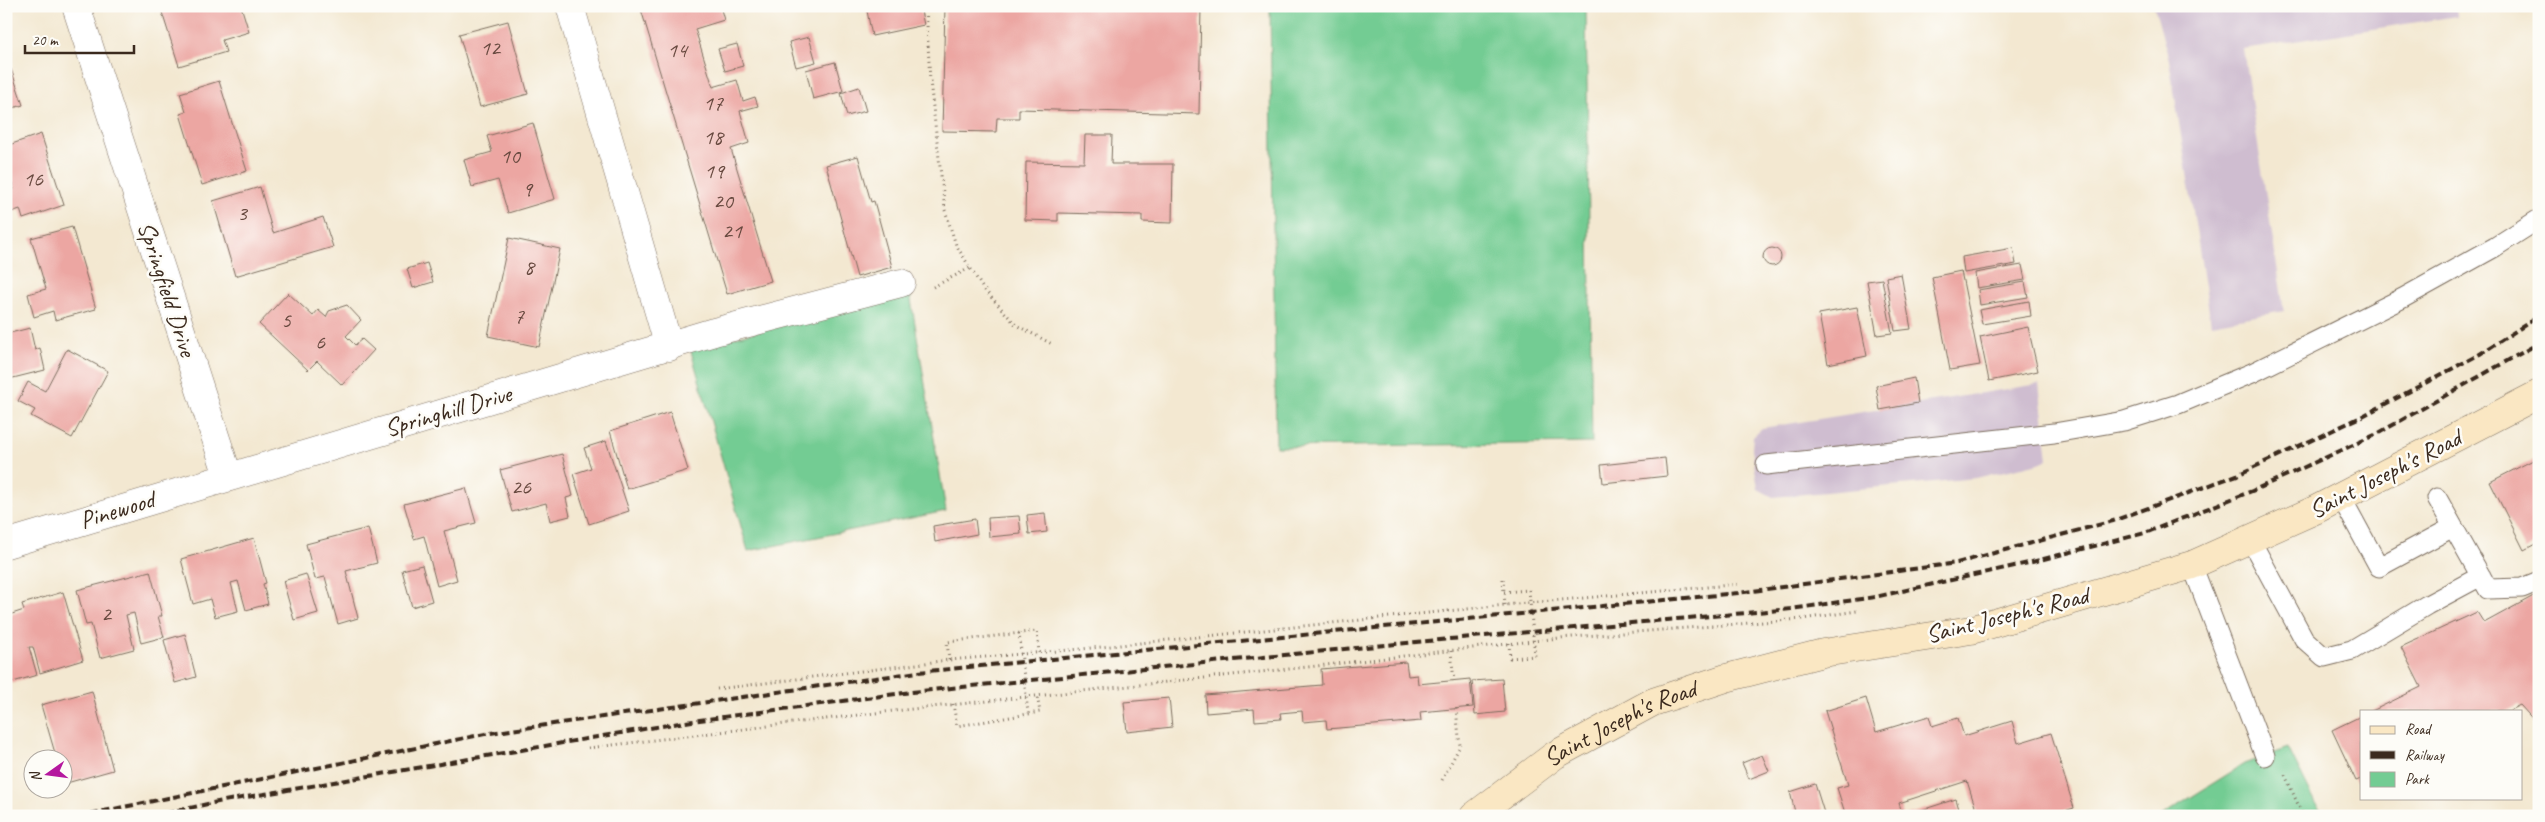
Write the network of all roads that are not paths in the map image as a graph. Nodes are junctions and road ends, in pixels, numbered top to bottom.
1 (76, 6) edge
2 (570, 6) edge
3 (2539, 219) edge
4 (901, 284) road end
5 (669, 347) junction
6 (2539, 394) edge
7 (1766, 465) dead end
8 (228, 476) junction
9 (2341, 497) junction
10 (2437, 498) dead end
11 (2453, 527) junction
12 (2250, 539) junction
13 (6, 544) edge
14 (2192, 565) junction
15 (2481, 576) junction
16 (2539, 581) edge
17 (2265, 756) road end
18 (1474, 816) edge

1 - 8 street, Springfield Drive
2 - 5 street
3 - 7 lane
4 - 5 street, Springhill Drive
5 - 8 street, Springhill Drive
6 - 9 street, Saint Joseph's Road
8 - 13 street, Pinewood
9 - 11 lane
9 - 12 street, Saint Joseph's Road
10 - 11 lane
11 - 15 lane
12 - 14 street, Saint Joseph's Road
12 - 15 lane
14 - 17 lane
14 - 18 street, Saint Joseph's Road
15 - 16 lane

